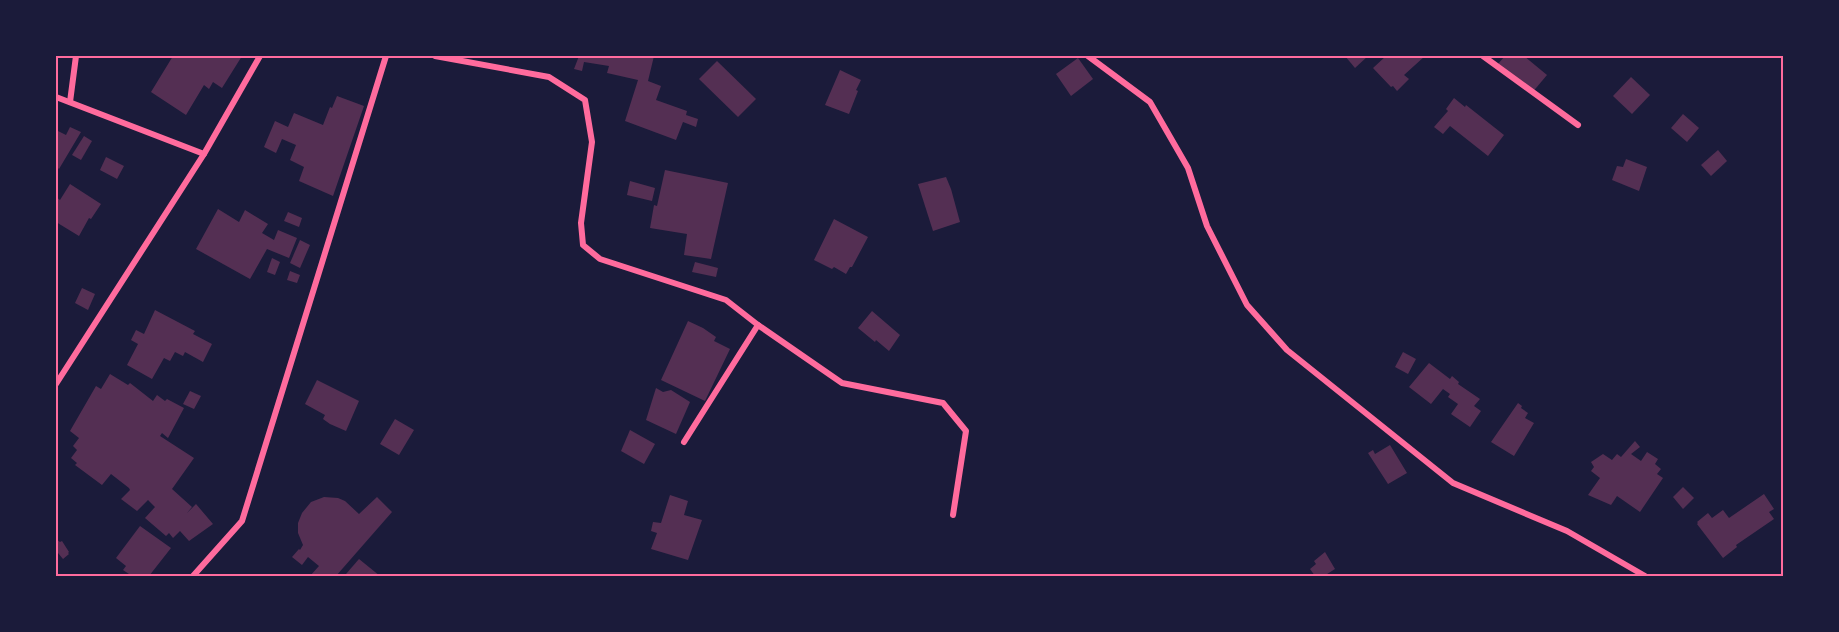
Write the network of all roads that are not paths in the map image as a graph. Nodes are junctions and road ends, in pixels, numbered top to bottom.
1 (76, 56) edge
2 (260, 56) edge
3 (386, 56) edge
4 (435, 56) edge
5 (1088, 56) edge
6 (1483, 56) edge
7 (56, 97) edge
8 (70, 102) junction
9 (1578, 124) dead end
10 (204, 154) junction
11 (758, 326) junction
12 (56, 384) edge
13 (684, 441) dead end
14 (953, 515) dead end
15 (193, 576) edge
16 (1645, 576) edge

1 - 8 street
2 - 10 street
3 - 15 street
4 - 11 street
5 - 16 street
6 - 9 street
7 - 8 street
8 - 10 street
10 - 12 street
11 - 13 street
11 - 14 street

